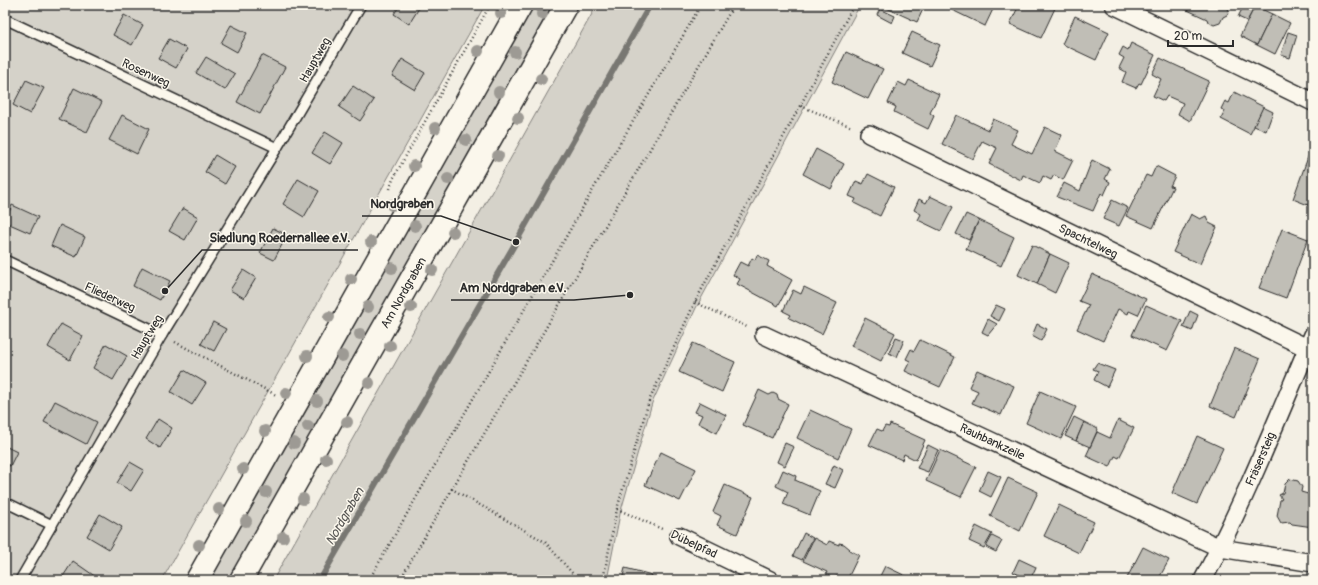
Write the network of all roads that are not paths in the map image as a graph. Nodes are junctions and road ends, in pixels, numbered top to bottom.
1 (361, 5) edge
2 (521, 5) edge
3 (566, 5) edge
4 (1114, 5) edge
5 (5, 19) edge
6 (1313, 102) edge
7 (869, 134) road end
8 (277, 148) junction
9 (5, 260) edge
10 (162, 335) junction
11 (764, 335) road end
12 (1310, 342) edge
13 (5, 502) edge
14 (52, 525) junction
15 (679, 536) road end
16 (1220, 548) junction
17 (1313, 563) edge
18 (20, 580) edge
19 (197, 580) edge
20 (241, 580) edge
21 (770, 580) edge
22 (1203, 580) edge

1 - 8 lane, Hauptweg
2 - 19 main road
3 - 20 main road, Am Nordgraben
4 - 6 street
5 - 8 lane, Rosenweg
7 - 12 street, Spachtelweg
8 - 10 lane, Hauptweg
9 - 10 lane, Fliederweg
10 - 14 lane, Hauptweg
11 - 16 street, Rauhbankzeile
12 - 16 street, Fräsersteig
13 - 14 lane
14 - 18 lane, Hauptweg
15 - 21 street, Dübelpfad
16 - 17 street, Rauhbankzeile
16 - 22 street, Fräsersteig

